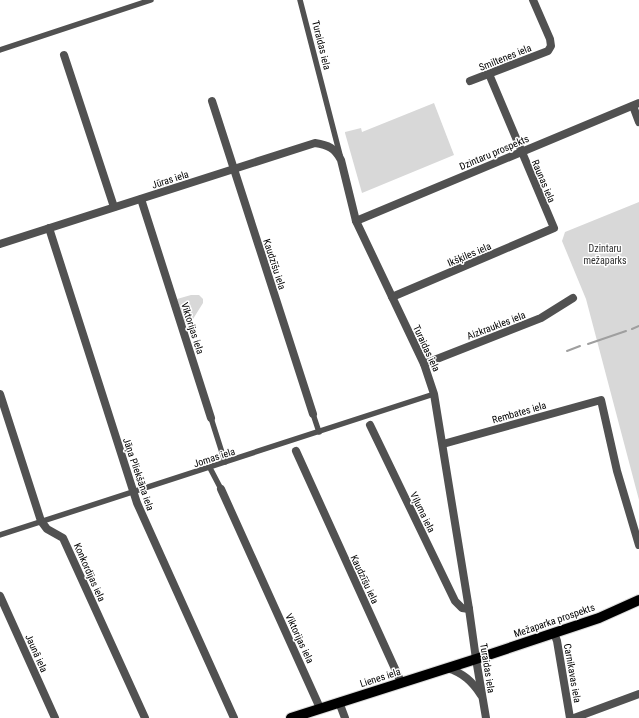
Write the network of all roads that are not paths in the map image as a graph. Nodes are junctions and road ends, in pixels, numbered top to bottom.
1 (151, 0) edge
2 (300, 0) edge
3 (533, 0) edge
4 (0, 50) edge
5 (64, 55) dead end
6 (489, 74) junction
7 (470, 81) dead end
8 (212, 101) dead end
9 (636, 104) edge
10 (639, 122) edge
11 (521, 152) junction
12 (341, 160) junction
13 (234, 169) junction
14 (141, 199) junction
15 (114, 207) junction
16 (356, 221) junction
17 (49, 228) junction
18 (554, 228) joint
19 (0, 244) edge
20 (392, 297) junction
21 (573, 298) dead end
22 (424, 364) junction
23 (0, 394) edge
24 (434, 394) junction
25 (313, 414) joint
26 (367, 416) junction
27 (211, 418) joint
28 (370, 425) joint
29 (318, 432) junction
30 (291, 441) junction
31 (443, 444) junction
32 (296, 451) joint
33 (225, 462) junction
34 (210, 468) junction
35 (221, 489) joint
36 (133, 492) junction
37 (41, 521) junction
38 (0, 535) edge
39 (639, 545) edge
40 (0, 596) edge
41 (639, 600) edge
42 (470, 609) junction
43 (554, 633) junction
44 (476, 659) junction
45 (447, 668) junction
46 (401, 682) junction
47 (639, 694) edge
48 (483, 698) junction
49 (339, 702) junction
50 (320, 708) junction
51 (55, 718) edge
52 (145, 718) edge
53 (234, 718) edge
54 (291, 718) edge
55 (345, 718) edge
56 (486, 718) edge
57 (570, 718) edge
58 (574, 718) edge

1 - 4 street
2 - 12 street, Turaidas iela
3 - 6 street, Smiltenes iela
5 - 15 street
6 - 7 street, Smiltenes iela
6 - 11 street, Raunas iela
8 - 13 street, Kaudzīšu iela
9 - 10 street
9 - 11 street, Dzintaru prospekts
11 - 16 street, Dzintaru prospekts
11 - 18 street, Raunas iela
12 - 13 street, Jūras iela
12 - 16 street, Turaidas iela
13 - 14 street, Jūras iela
13 - 25 street, Kaudzīšu iela
14 - 15 street, Jūras iela
14 - 27 street, Viktorijas iela
15 - 17 street, Jūras iela
16 - 20 street, Turaidas iela
17 - 19 street, Jūras iela
17 - 36 street, Jāņa Pliekšāna iela
18 - 20 street, Ikšķiles iela
20 - 22 street, Turaidas iela
21 - 22 street, Aizkraukles iela
22 - 24 street, Turaidas iela
23 - 37 street
24 - 26 street, Jomas iela
24 - 31 street, Turaidas iela
25 - 29 street, Kaudzīšu iela
26 - 28 street, Viļuma iela
26 - 29 street, Jomas iela
27 - 33 street, Viktorijas iela
28 - 42 street, Viļuma iela
29 - 30 street, Jomas iela
30 - 32 street, Kaudzīšu iela
30 - 33 street, Jomas iela
31 - 39 street, Rembates iela
31 - 42 street, Turaidas iela
32 - 46 street, Kaudzīšu iela
33 - 34 street, Jomas iela
34 - 35 street, Viktorijas iela
34 - 36 street, Jomas iela
35 - 50 street, Viktorijas iela
36 - 37 street, Jomas iela
36 - 53 street, Jāņa Pliekšāna iela
37 - 38 street, Jomas iela
37 - 52 street, Konkordijas iela
40 - 51 street, Jaunā iela
41 - 43 main road, Mežaparka prospekts
42 - 44 street, Turaidas iela
43 - 44 main road, Mežaparka prospekts
43 - 57 street, Carnikavas iela
44 - 45 main road, Lienes iela
44 - 48 street, Turaidas iela
45 - 46 main road, Lienes iela
45 - 48 street
46 - 49 main road, Lienes iela
47 - 58 street
48 - 56 street, Turaidas iela
49 - 50 main road, Lienes iela
49 - 55 street
50 - 54 main road, Lienes iela

